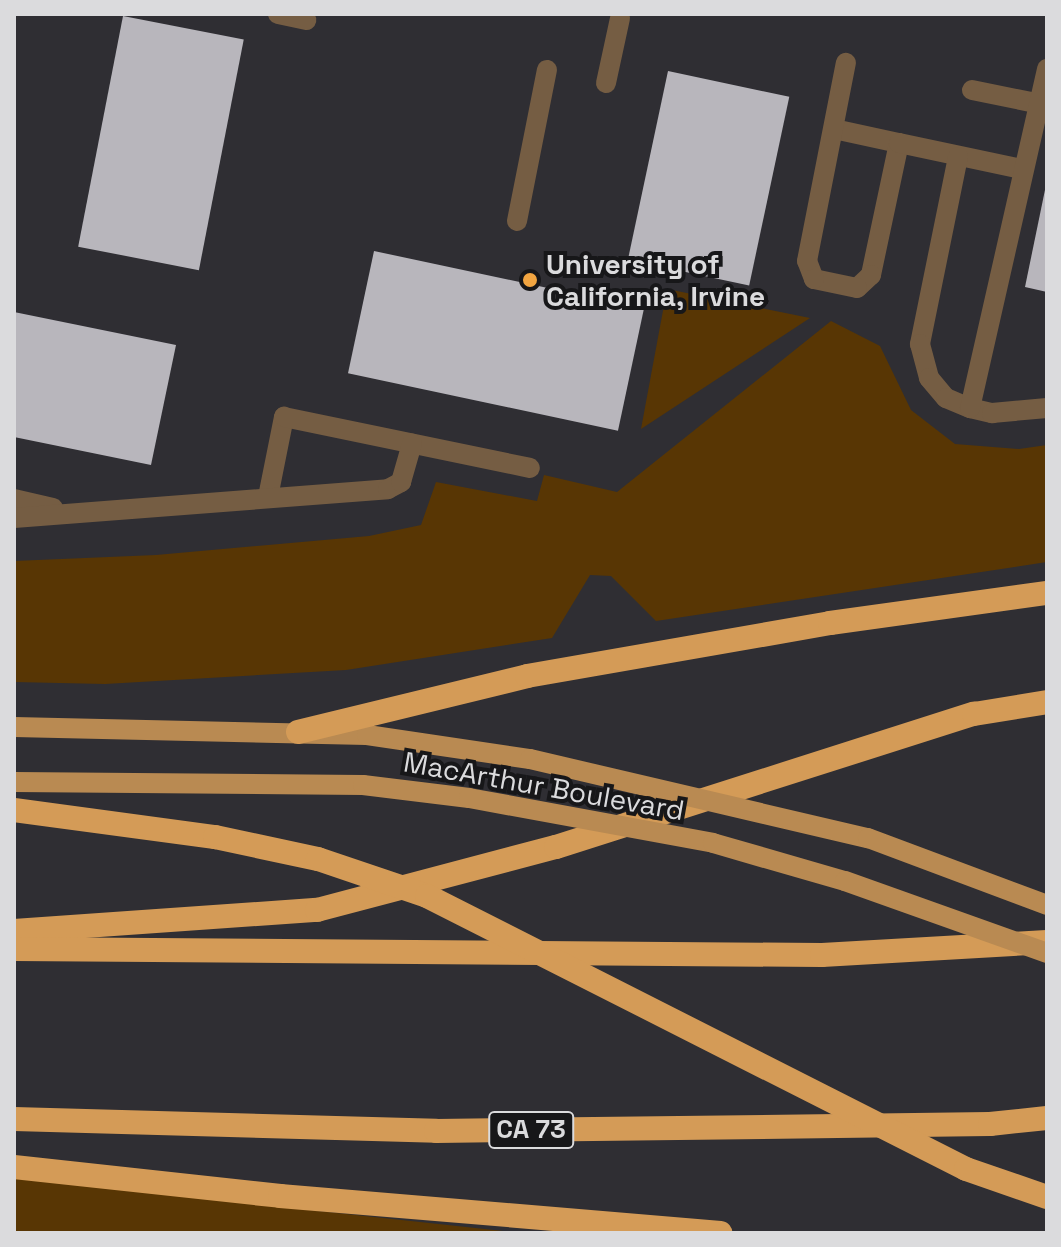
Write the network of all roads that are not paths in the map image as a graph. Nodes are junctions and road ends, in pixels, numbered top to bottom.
1 (278, 14) edge
2 (620, 18) dead end
3 (306, 20) dead end
4 (846, 63) dead end
5 (1047, 69) edge
6 (547, 70) dead end
7 (606, 83) dead end
8 (972, 90) dead end
9 (1041, 104) edge
10 (834, 129) junction
11 (899, 143) junction
12 (958, 157) junction
13 (1021, 169) junction
14 (517, 221) dead end
15 (970, 408) junction
16 (1047, 408) edge
17 (412, 444) junction
18 (530, 468) dead end
19 (268, 497) junction
20 (14, 499) edge
21 (74, 513) junction
22 (14, 518) edge
23 (1047, 593) edge
24 (1047, 702) edge
25 (14, 727) edge
26 (298, 732) junction
27 (14, 782) edge
28 (14, 810) edge
29 (1047, 905) edge
30 (14, 931) edge
31 (1047, 942) edge
32 (14, 949) edge
33 (1047, 953) edge
34 (1047, 1118) edge
35 (14, 1119) edge
36 (14, 1167) edge
37 (1047, 1197) edge
38 (720, 1233) edge

1 - 3 lane
2 - 7 lane
4 - 10 lane
5 - 9 lane
6 - 14 lane
8 - 9 lane
9 - 13 lane
10 - 11 lane
10 - 11 lane
11 - 12 lane
12 - 13 lane
12 - 15 lane
13 - 15 lane
15 - 16 lane
17 - 18 lane
17 - 19 lane
17 - 19 lane
19 - 21 lane
20 - 21 lane
21 - 22 lane
23 - 26 highway
24 - 30 highway
25 - 26 main road
26 - 29 main road, MacArthur Boulevard, bridge
27 - 33 main road, MacArthur Boulevard, bridge
28 - 37 highway, bridge
31 - 32 highway
34 - 35 highway, CA 73
36 - 38 highway

